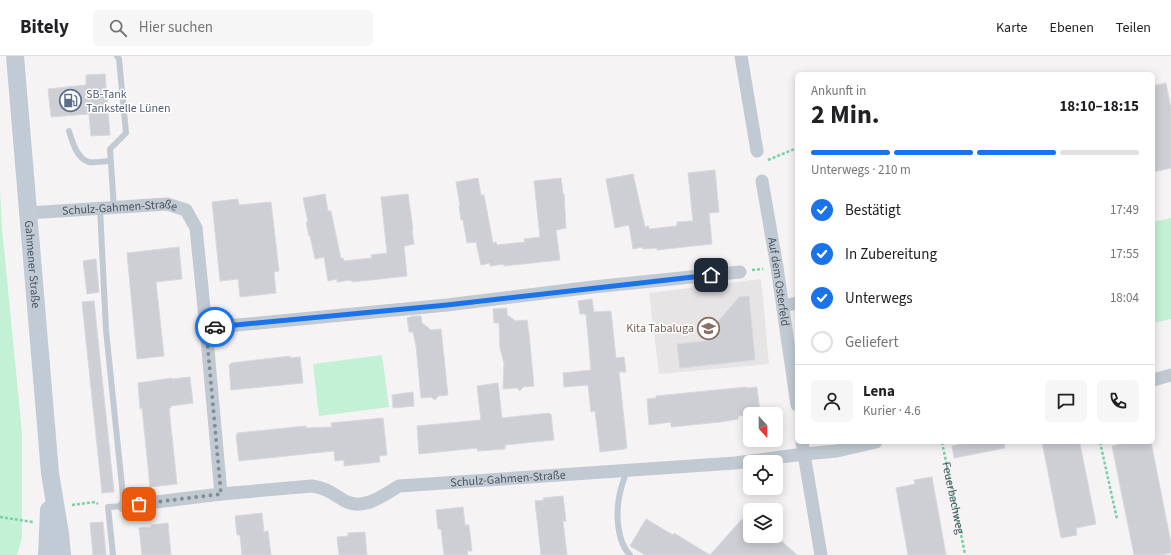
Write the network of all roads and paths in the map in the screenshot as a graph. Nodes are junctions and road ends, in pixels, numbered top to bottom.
1 (15, 56) edge
2 (117, 56) edge
3 (741, 56) edge
4 (69, 131) dead end
5 (795, 149) edge
6 (757, 151) dead end
7 (111, 161) junction
8 (766, 161) dead end
9 (762, 181) dead end
10 (100, 208) junction
11 (114, 208) junction
12 (28, 213) junction
13 (778, 267) junction
14 (740, 272) joint
15 (795, 303) edge
16 (783, 306) junction
17 (206, 328) junction
18 (1171, 375) edge
19 (1155, 379) edge
20 (795, 391) edge
21 (867, 444) edge
22 (942, 444) edge
23 (1100, 444) edge
24 (803, 448) edge
25 (627, 470) junction
26 (50, 473) junction
27 (221, 494) junction
28 (124, 506) junction
29 (56, 507) junction
30 (108, 507) junction
31 (0, 517) edge
32 (1117, 519) dead end
33 (48, 524) junction
34 (965, 554) dead end
35 (47, 555) edge
36 (62, 555) edge
37 (113, 555) edge
38 (630, 555) edge
39 (821, 555) edge

1 - 12 main road, Gahmener Straße
2 - 7 lane
3 - 6 street
4 - 7 lane
5 - 8 path
7 - 11 lane
9 - 13 street, Auf dem Osterfeld
10 - 11 street, Schulz-Gahmen-Straße
10 - 12 street, Schulz-Gahmen-Straße
10 - 28 lane
11 - 17 street, Schulz-Gahmen-Straße
12 - 26 main road, Gahmener Straße
13 - 14 path
13 - 16 street, Auf dem Osterfeld
14 - 17 street
15 - 16 street
16 - 20 street, Auf dem Osterfeld
17 - 27 street, Schulz-Gahmen-Straße
18 - 19 street
21 - 24 street
22 - 34 path, Feuerbachweg
23 - 32 path
24 - 25 street, Schulz-Gahmen-Straße
24 - 39 street
25 - 27 street, Schulz-Gahmen-Straße
25 - 38 lane
26 - 29 main road, Gahmener Straße
26 - 33 main road, Gahmener Straße
27 - 28 street, Schulz-Gahmen-Straße
28 - 30 lane
29 - 30 path
29 - 36 main road, Gahmener Straße
30 - 37 lane
31 - 33 path
33 - 35 main road, Gahmener Straße

